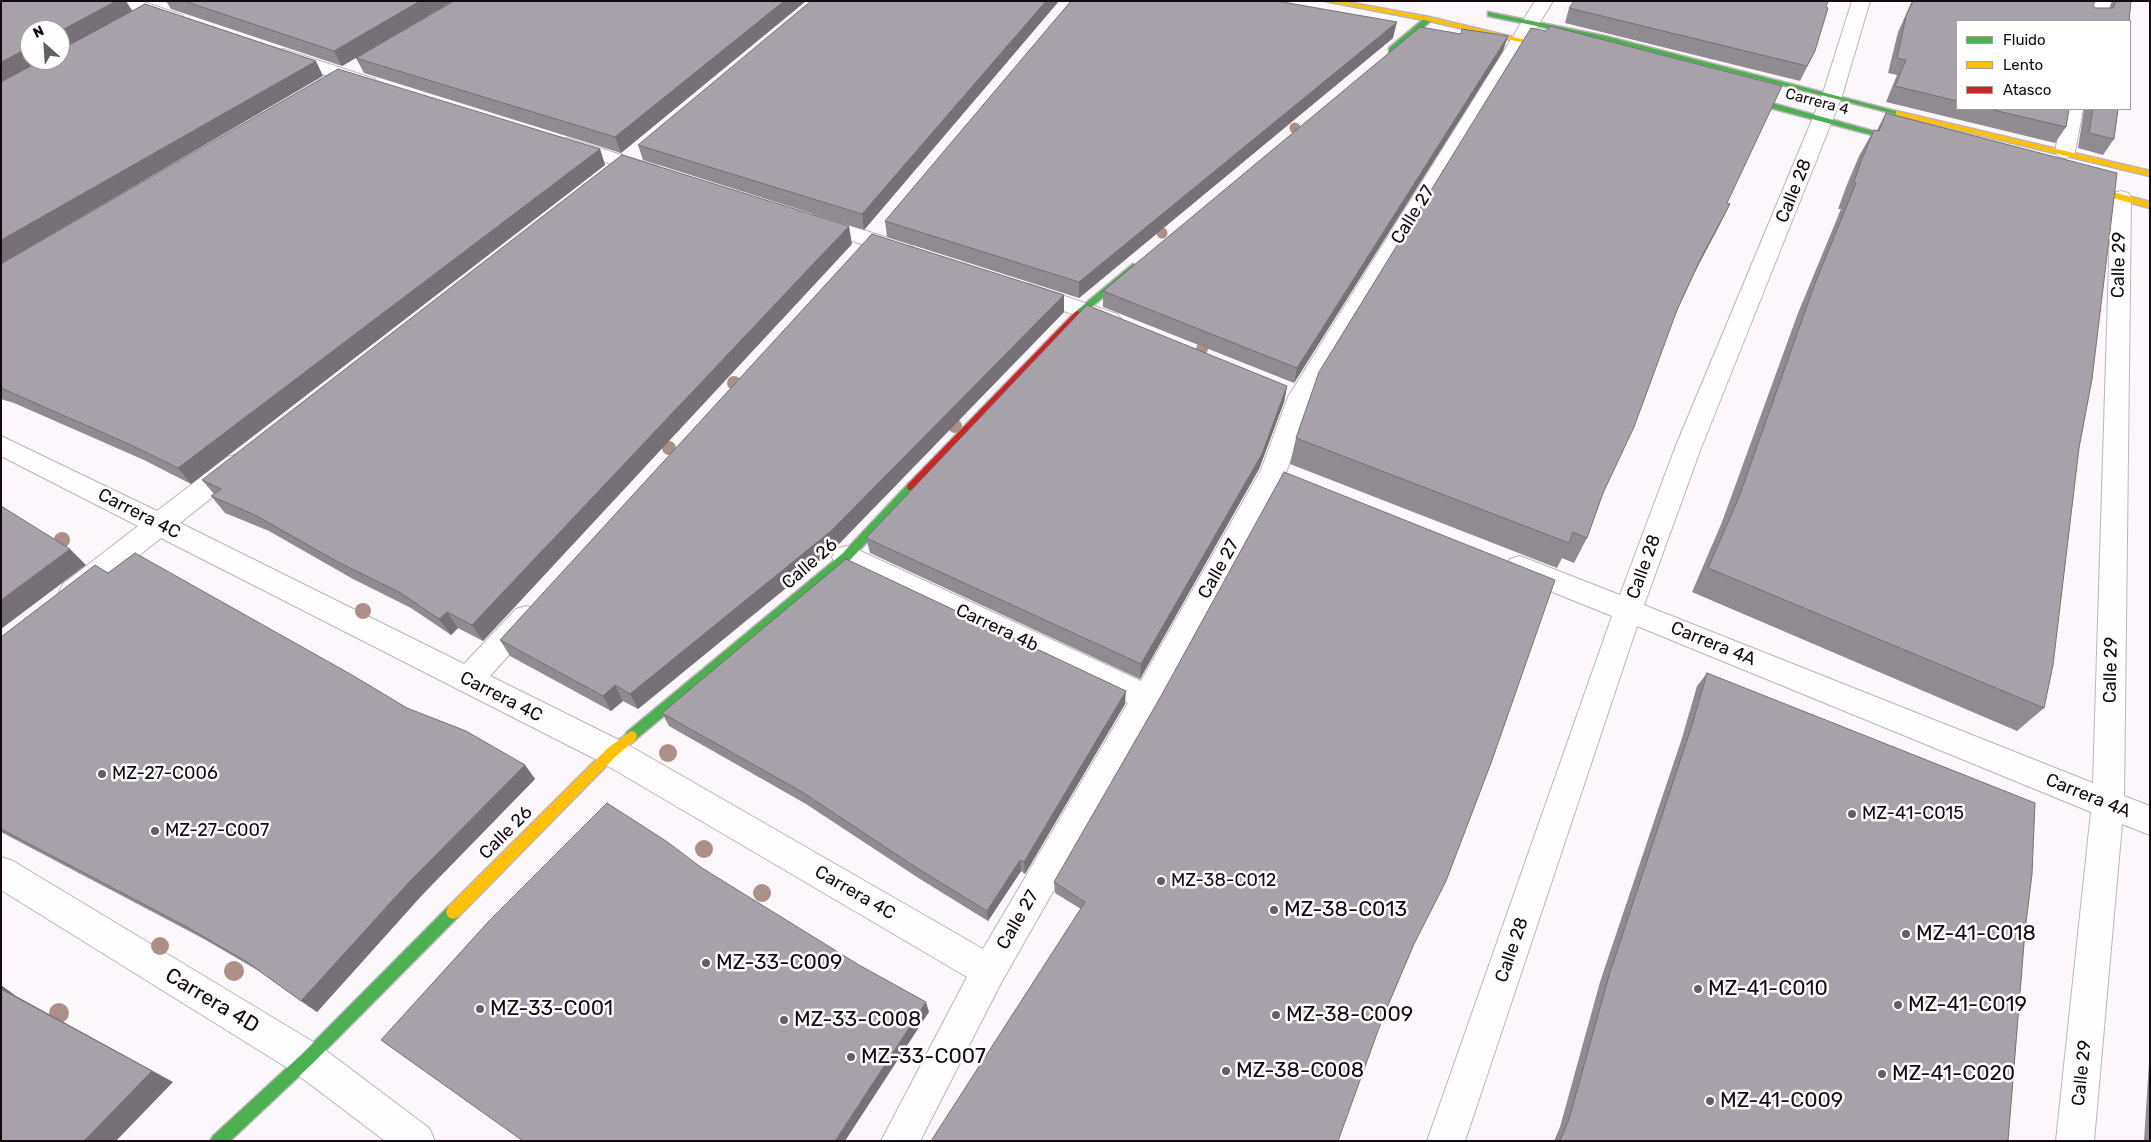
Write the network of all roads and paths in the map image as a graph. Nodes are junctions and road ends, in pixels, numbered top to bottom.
1 (123, 1) edge
2 (171, 1) edge
3 (1328, 1) edge
4 (1544, 1) edge
5 (1861, 1) edge
6 (2103, 1) edge
7 (152, 11) junction
8 (1476, 11) dead end
9 (1429, 19) junction
10 (136, 20) edge
11 (2094, 20) edge
12 (189, 23) edge
13 (1526, 30) junction
14 (262, 48) edge
15 (1569, 51) edge
16 (1384, 57) edge
17 (369, 60) edge
18 (344, 75) junction
19 (326, 85) edge
20 (381, 87) edge
21 (1728, 94) edge
22 (1828, 108) junction
23 (2073, 110) edge
24 (550, 139) edge
25 (648, 144) edge
26 (1919, 144) edge
27 (2066, 152) junction
28 (626, 162) junction
29 (2150, 174) edge
30 (670, 176) edge
31 (602, 181) edge
32 (2063, 182) edge
33 (2121, 197) junction
34 (2150, 205) edge
35 (797, 216) edge
36 (926, 258) edge
37 (1143, 258) edge
38 (1009, 285) edge
39 (1083, 309) junction
40 (1128, 327) edge
41 (1, 445) edge
42 (254, 450) edge
43 (160, 524) junction
44 (1492, 556) edge
45 (846, 557) junction
46 (542, 600) edge
47 (54, 607) edge
48 (1628, 610) junction
49 (468, 680) junction
50 (1147, 698) junction
51 (612, 752) junction
52 (2108, 804) junction
53 (2150, 822) edge
54 (1, 872) edge
55 (989, 971) junction
56 (307, 1059) junction
57 (218, 1141) edge
58 (416, 1141) edge
59 (900, 1141) edge
60 (1446, 1141) edge
61 (2075, 1141) edge

1 - 7 street
2 - 7 street
3 - 9 main road, Carrera 4
4 - 13 street, Calle 27
5 - 22 street, Calle 28
6 - 11 street
7 - 10 street
7 - 12 street
8 - 13 main road, Carrera 4
9 - 13 main road, Carrera 4
9 - 16 main road
13 - 15 main road, Carrera 4
13 - 22 main road, Carrera 4
13 - 50 street, Calle 27
14 - 18 street
17 - 18 street
18 - 19 street
18 - 20 street
21 - 22 main road, Carrera 4
22 - 26 main road, Carrera 4
22 - 27 main road, Carrera 4
22 - 48 street, Calle 28
23 - 27 street
24 - 28 street
25 - 28 street
27 - 29 main road, Carrera 4
28 - 30 street
28 - 31 street
32 - 33 main road
33 - 34 main road
33 - 52 street, Calle 29
35 - 36 street
37 - 39 main road, Calle 26
38 - 39 street
39 - 40 street
39 - 45 main road, Calle 26
41 - 43 street, Carrera 4C
42 - 43 street
43 - 47 street
43 - 49 street, Carrera 4C
44 - 48 street, Carrera 4A
45 - 50 street, Carrera 4b
45 - 51 main road, Calle 26
46 - 49 street
48 - 52 street, Carrera 4A
48 - 60 street, Calle 28
49 - 51 street, Carrera 4C
50 - 55 street, Calle 27
51 - 55 street, Carrera 4C
51 - 56 main road, Calle 26
52 - 53 street, Carrera 4A
52 - 61 street, Calle 29
54 - 56 street, Carrera 4D
55 - 59 street, Calle 27
56 - 57 main road, Calle 26
56 - 58 street, Carrera 4D

